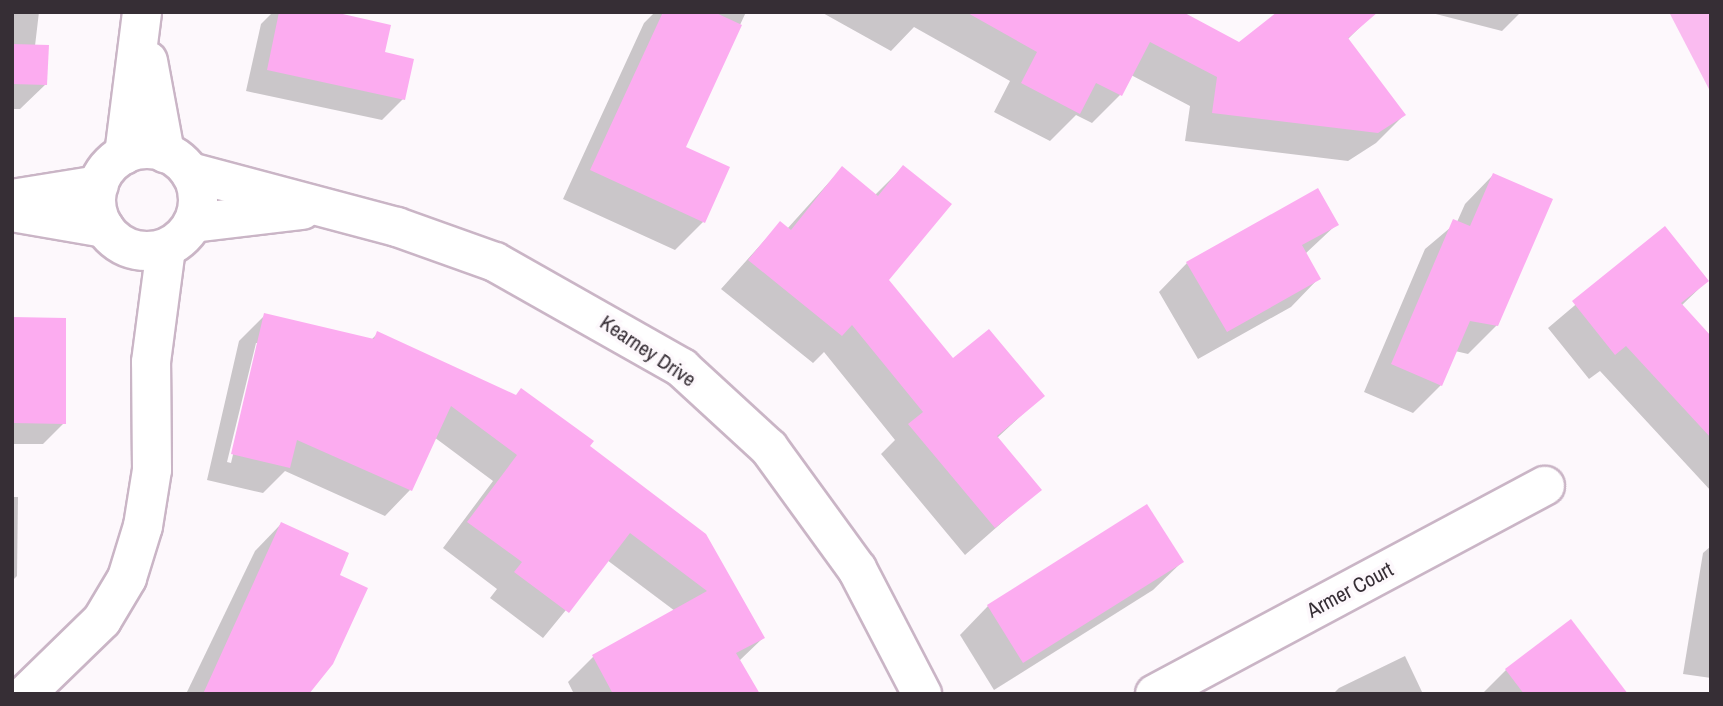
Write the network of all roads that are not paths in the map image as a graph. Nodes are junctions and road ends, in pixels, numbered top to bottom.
1 (142, 22) edge
2 (124, 155) junction
3 (177, 162) junction
4 (99, 185) junction
5 (12, 199) edge
6 (318, 208) junction
7 (12, 212) edge
8 (180, 235) junction
9 (117, 238) junction
10 (151, 362) junction
11 (1545, 486) dead end
12 (26, 694) edge
13 (922, 694) edge
14 (1154, 694) edge

1 - 2 street
1 - 3 street
2 - 3 street
2 - 4 street
3 - 6 street, Kearney Drive
3 - 8 street
4 - 5 street
4 - 9 street
6 - 8 street, Kearney Drive
6 - 13 street, Kearney Drive
7 - 9 street
8 - 9 street
8 - 10 street
9 - 10 street
10 - 12 street
11 - 14 street, Armer Court

